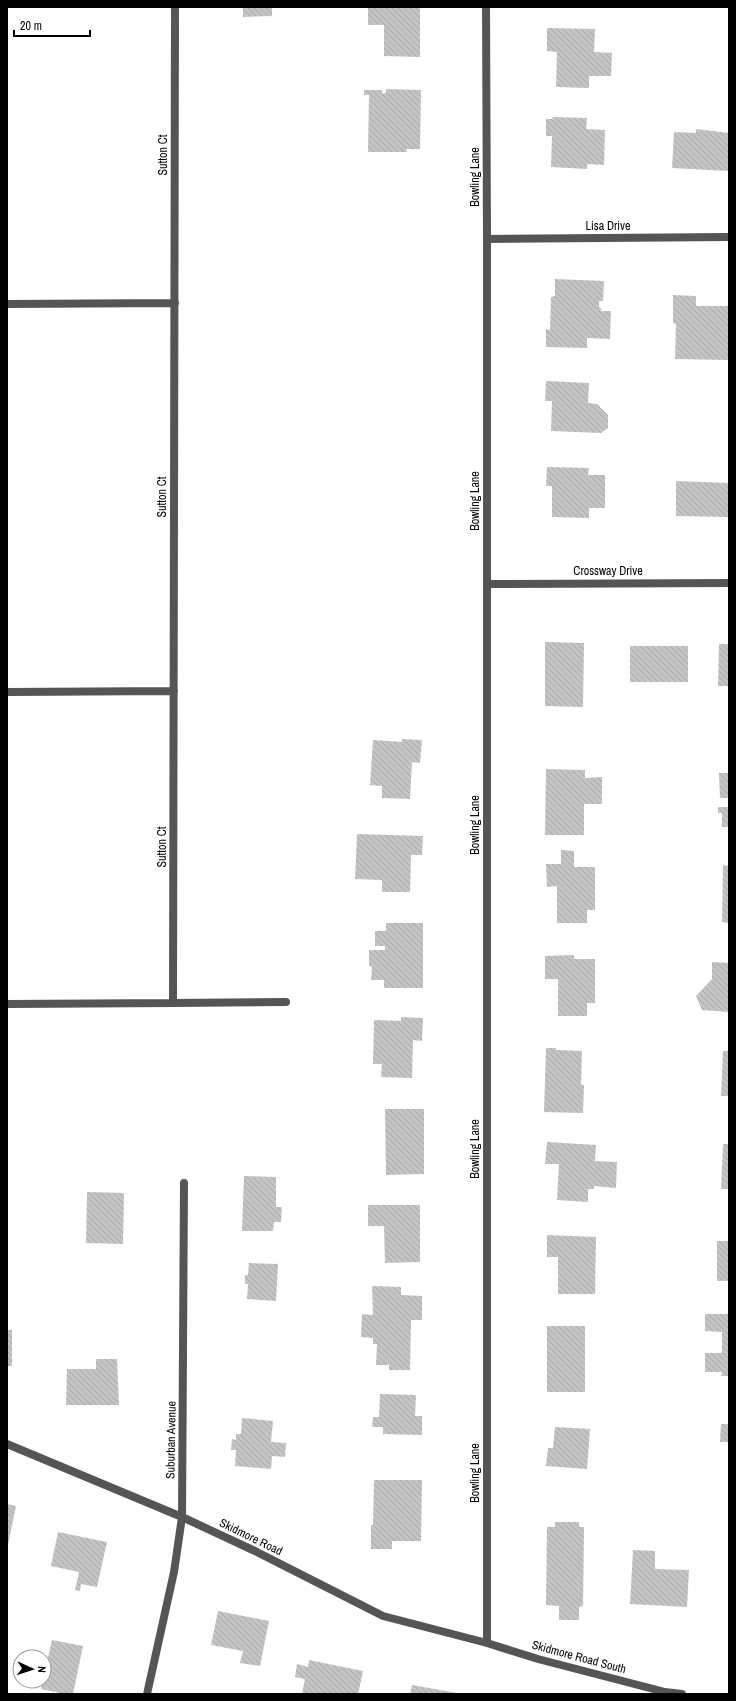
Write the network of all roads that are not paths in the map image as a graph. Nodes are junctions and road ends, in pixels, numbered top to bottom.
1 (175, 7) edge
2 (486, 7) edge
3 (729, 237) edge
4 (488, 239) junction
5 (174, 303) junction
6 (7, 304) edge
7 (729, 583) edge
8 (487, 584) junction
9 (174, 691) junction
10 (7, 692) edge
11 (286, 1002) dead end
12 (173, 1003) junction
13 (7, 1004) edge
14 (184, 1183) dead end
15 (7, 1444) edge
16 (182, 1517) junction
17 (487, 1643) junction
18 (665, 1693) edge
19 (147, 1694) edge
20 (682, 1694) edge

1 - 5 street, Sutton Ct
2 - 4 street, Bowling Lane
3 - 4 street, Lisa Drive
4 - 8 street, Bowling Lane
5 - 6 street
5 - 9 street, Sutton Ct
7 - 8 street, Crossway Drive
8 - 17 street, Bowling Lane
9 - 10 street
9 - 12 street, Sutton Ct
11 - 12 street
12 - 13 street
14 - 16 street, Suburban Avenue
15 - 16 street, Skidmore Road
16 - 17 street, Skidmore Road
16 - 19 street, Suburban Avenue
17 - 18 street, Skidmore Road South
18 - 20 street, Skidmore Road South

